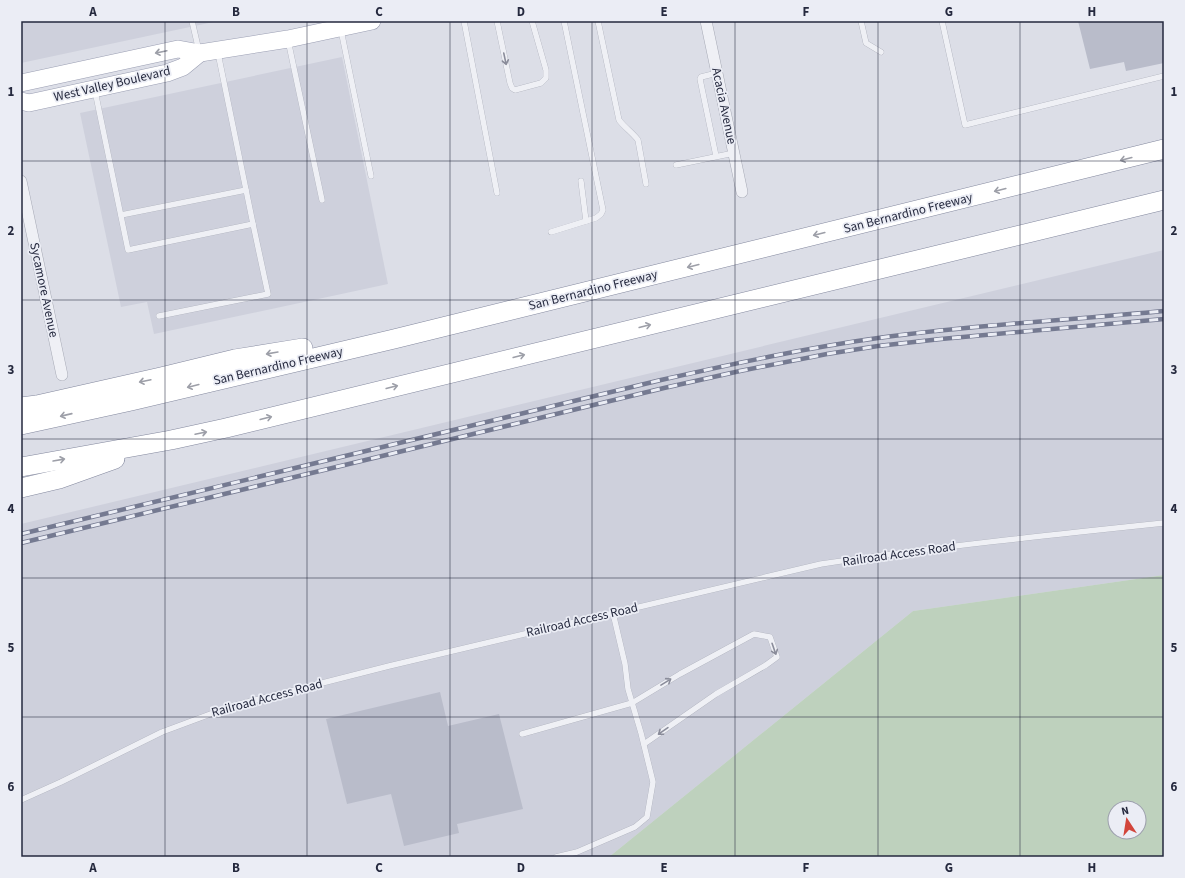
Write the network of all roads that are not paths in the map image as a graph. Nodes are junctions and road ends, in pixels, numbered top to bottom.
1 (192, 21) edge
2 (464, 21) edge
3 (497, 21) edge
4 (532, 21) edge
5 (564, 21) edge
6 (598, 21) edge
7 (706, 21) edge
8 (861, 21) edge
9 (942, 21) edge
10 (365, 22) edge
11 (340, 28) junction
12 (288, 39) junction
13 (217, 50) junction
14 (881, 52) dead end
15 (200, 53) junction
16 (717, 73) junction
17 (1164, 76) edge
18 (21, 83) edge
19 (94, 89) junction
20 (21, 101) edge
21 (1164, 149) edge
22 (734, 153) junction
23 (716, 156) junction
24 (676, 165) dead end
25 (371, 176) dead end
26 (21, 181) edge
27 (581, 181) dead end
28 (646, 184) dead end
29 (246, 190) junction
30 (742, 192) dead end
31 (497, 193) dead end
32 (322, 200) dead end
33 (1164, 200) edge
34 (121, 215) junction
35 (586, 221) junction
36 (253, 224) junction
37 (551, 232) dead end
38 (159, 316) dead end
39 (394, 339) junction
40 (62, 375) dead end
41 (21, 407) edge
42 (21, 425) edge
43 (171, 440) junction
44 (21, 467) edge
45 (21, 488) edge
46 (1164, 523) edge
47 (613, 613) junction
48 (632, 703) junction
49 (522, 734) dead end
50 (644, 744) junction
51 (21, 800) edge
52 (556, 857) edge

1 - 15 lane
2 - 31 lane
3 -> 4 lane
5 - 35 lane
6 - 28 lane
7 - 16 street, Acacia Avenue
8 - 14 lane
9 - 17 lane
10 - 11 main road, West Valley Boulevard
11 - 12 main road, West Valley Boulevard
11 - 25 lane
12 - 13 main road, West Valley Boulevard
12 - 32 lane
13 - 15 main road, West Valley Boulevard
13 - 29 lane
15 -> 18 main road, West Valley Boulevard
15 - 19 main road, West Valley Boulevard
16 - 22 street, Acacia Avenue
16 - 23 lane
19 - 20 main road, West Valley Boulevard
19 - 34 lane
21 -> 39 highway, San Bernardino Freeway
22 - 23 lane
22 - 30 street, Acacia Avenue
23 - 24 lane
26 - 40 street, Sycamore Avenue
27 - 35 lane
29 - 34 lane
29 - 36 lane
43 -> 33 highway
34 - 36 lane
35 - 37 lane
36 - 38 lane
39 -> 41 highway
39 -> 42 highway, San Bernardino Freeway
44 -> 43 highway
43 - 45 highway
46 - 47 lane, Railroad Access Road
47 - 48 lane
47 - 51 lane, Railroad Access Road
48 - 49 lane
48 - 50 lane
48 -> 50 lane
50 - 52 lane

